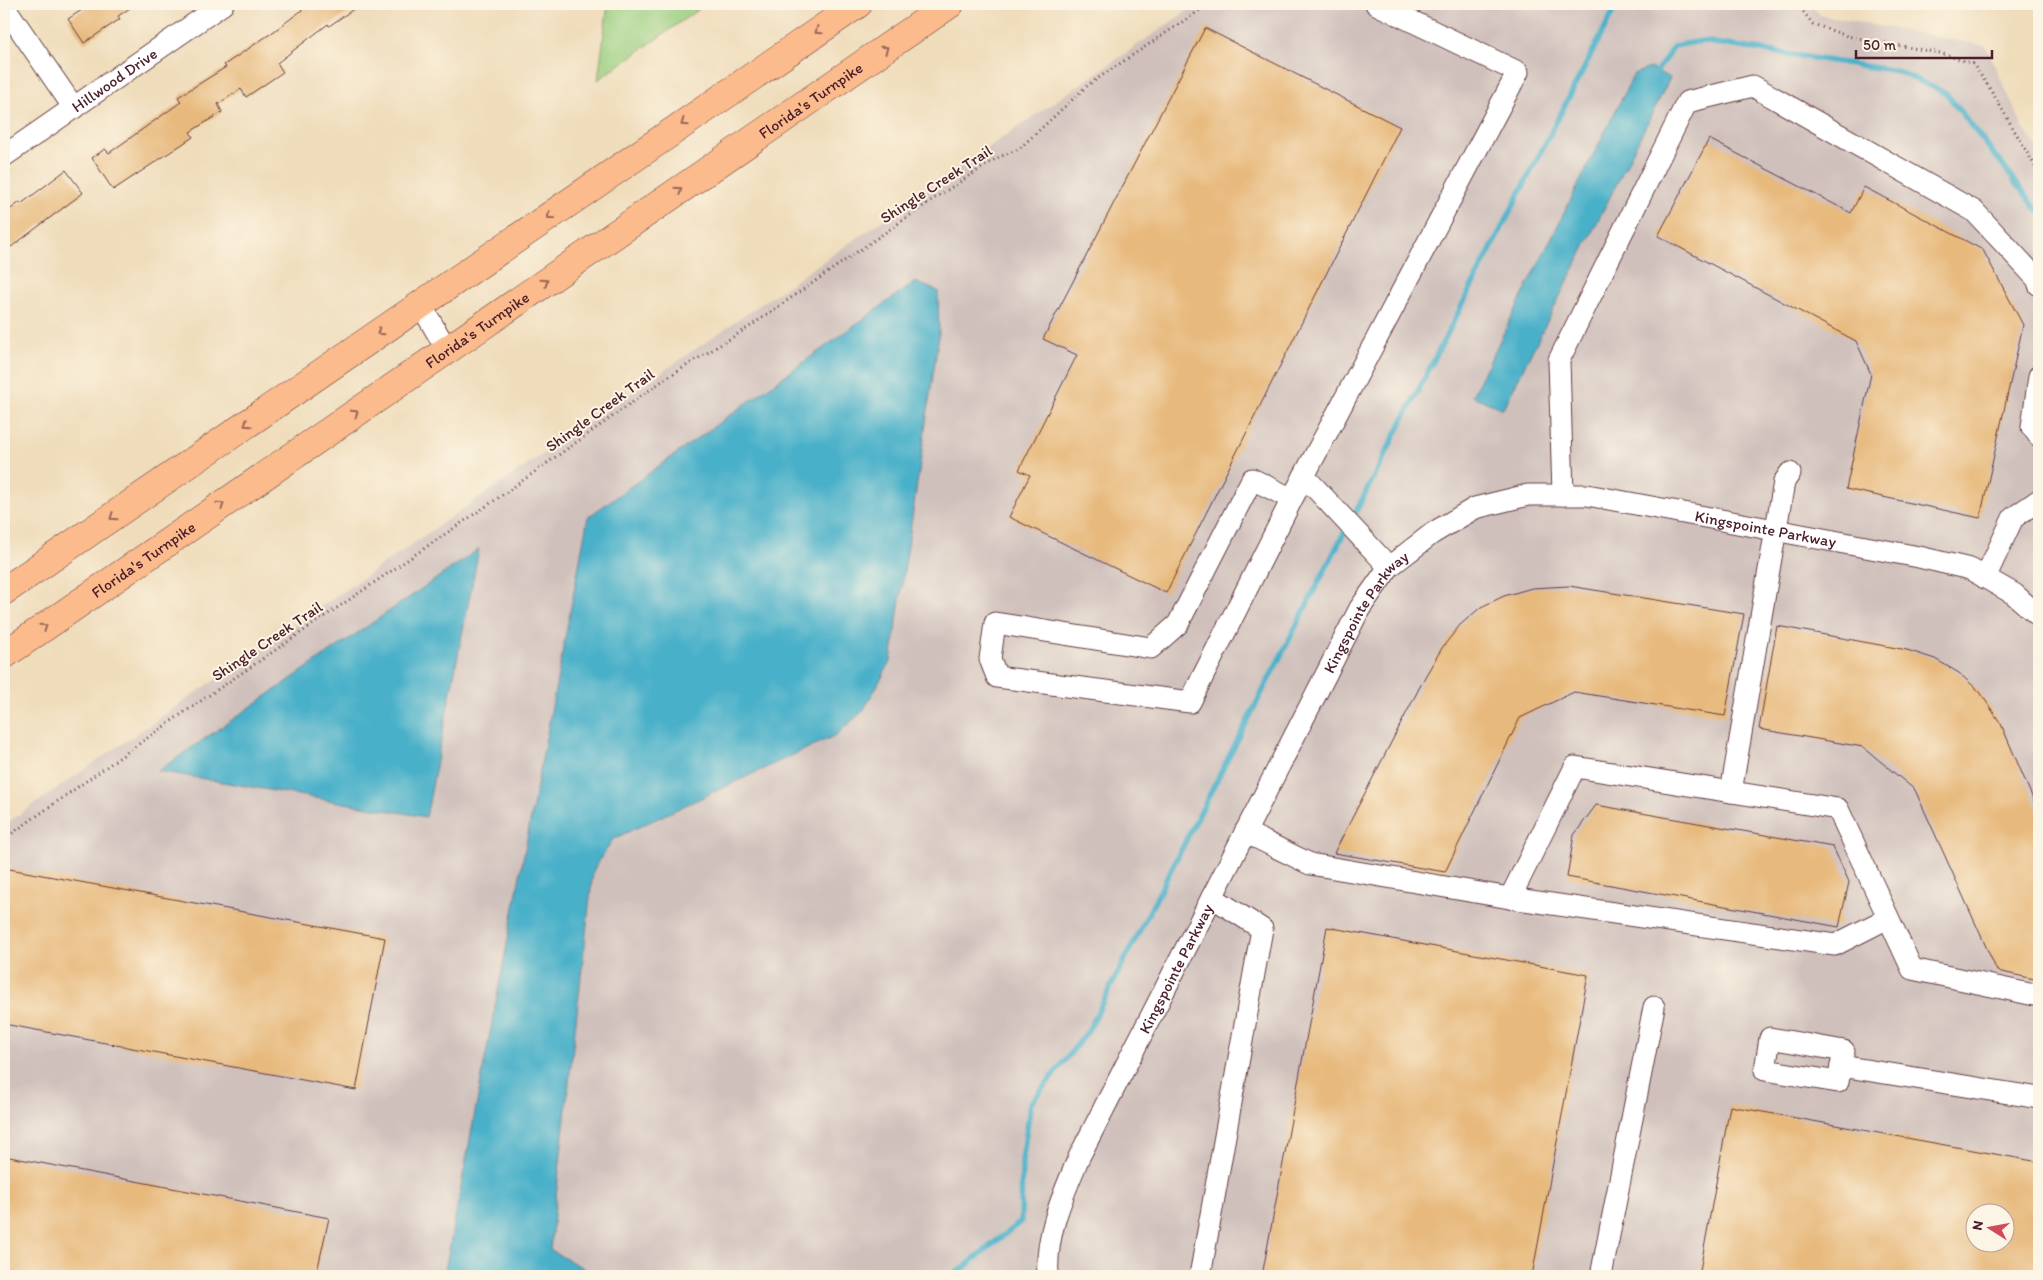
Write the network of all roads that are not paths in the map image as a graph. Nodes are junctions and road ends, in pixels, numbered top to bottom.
1 (223, 4) edge
2 (858, 4) edge
3 (950, 4) edge
4 (1376, 4) edge
5 (4, 6) edge
6 (74, 108) junction
7 (4, 156) edge
8 (2039, 285) edge
9 (421, 305) junction
10 (447, 350) junction
11 (2039, 376) edge
12 (2039, 436) edge
13 (1790, 473) dead end
14 (1304, 476) junction
15 (1563, 495) junction
16 (1292, 499) junction
17 (2039, 500) edge
18 (1776, 530) junction
19 (1389, 567) junction
20 (1985, 578) junction
21 (4, 592) edge
22 (2039, 616) edge
23 (4, 655) edge
24 (1731, 792) junction
25 (1245, 832) junction
26 (1212, 896) junction
27 (1510, 898) junction
28 (1888, 918) junction
29 (2039, 996) edge
30 (1654, 1008) dead end
31 (1841, 1066) dead end
32 (2039, 1098) edge
33 (1048, 1276) edge
34 (1200, 1276) edge
35 (1601, 1276) edge

1 - 6 street, Hillwood Drive
2 -> 9 highway
10 -> 3 highway, Florida's Turnpike
4 - 14 street
5 - 6 street
6 - 7 street, Hillwood Drive
8 - 15 street
9 - 10 street
9 -> 21 highway
23 -> 10 highway, Florida's Turnpike
11 - 12 street
13 - 18 street
14 - 16 street
14 - 19 street
15 - 18 street, Kingspointe Parkway
15 - 19 street, Kingspointe Parkway
16 - 16 street
17 - 20 street
18 - 20 street, Kingspointe Parkway
18 - 24 street
19 - 25 street, Kingspointe Parkway
20 - 22 street, Kingspointe Parkway
24 - 27 street
24 - 28 street
25 - 26 street, Kingspointe Parkway
25 - 27 street
26 - 33 street, Kingspointe Parkway
26 - 34 street
27 - 28 street
28 - 29 street
30 - 35 street
31 - 32 street

